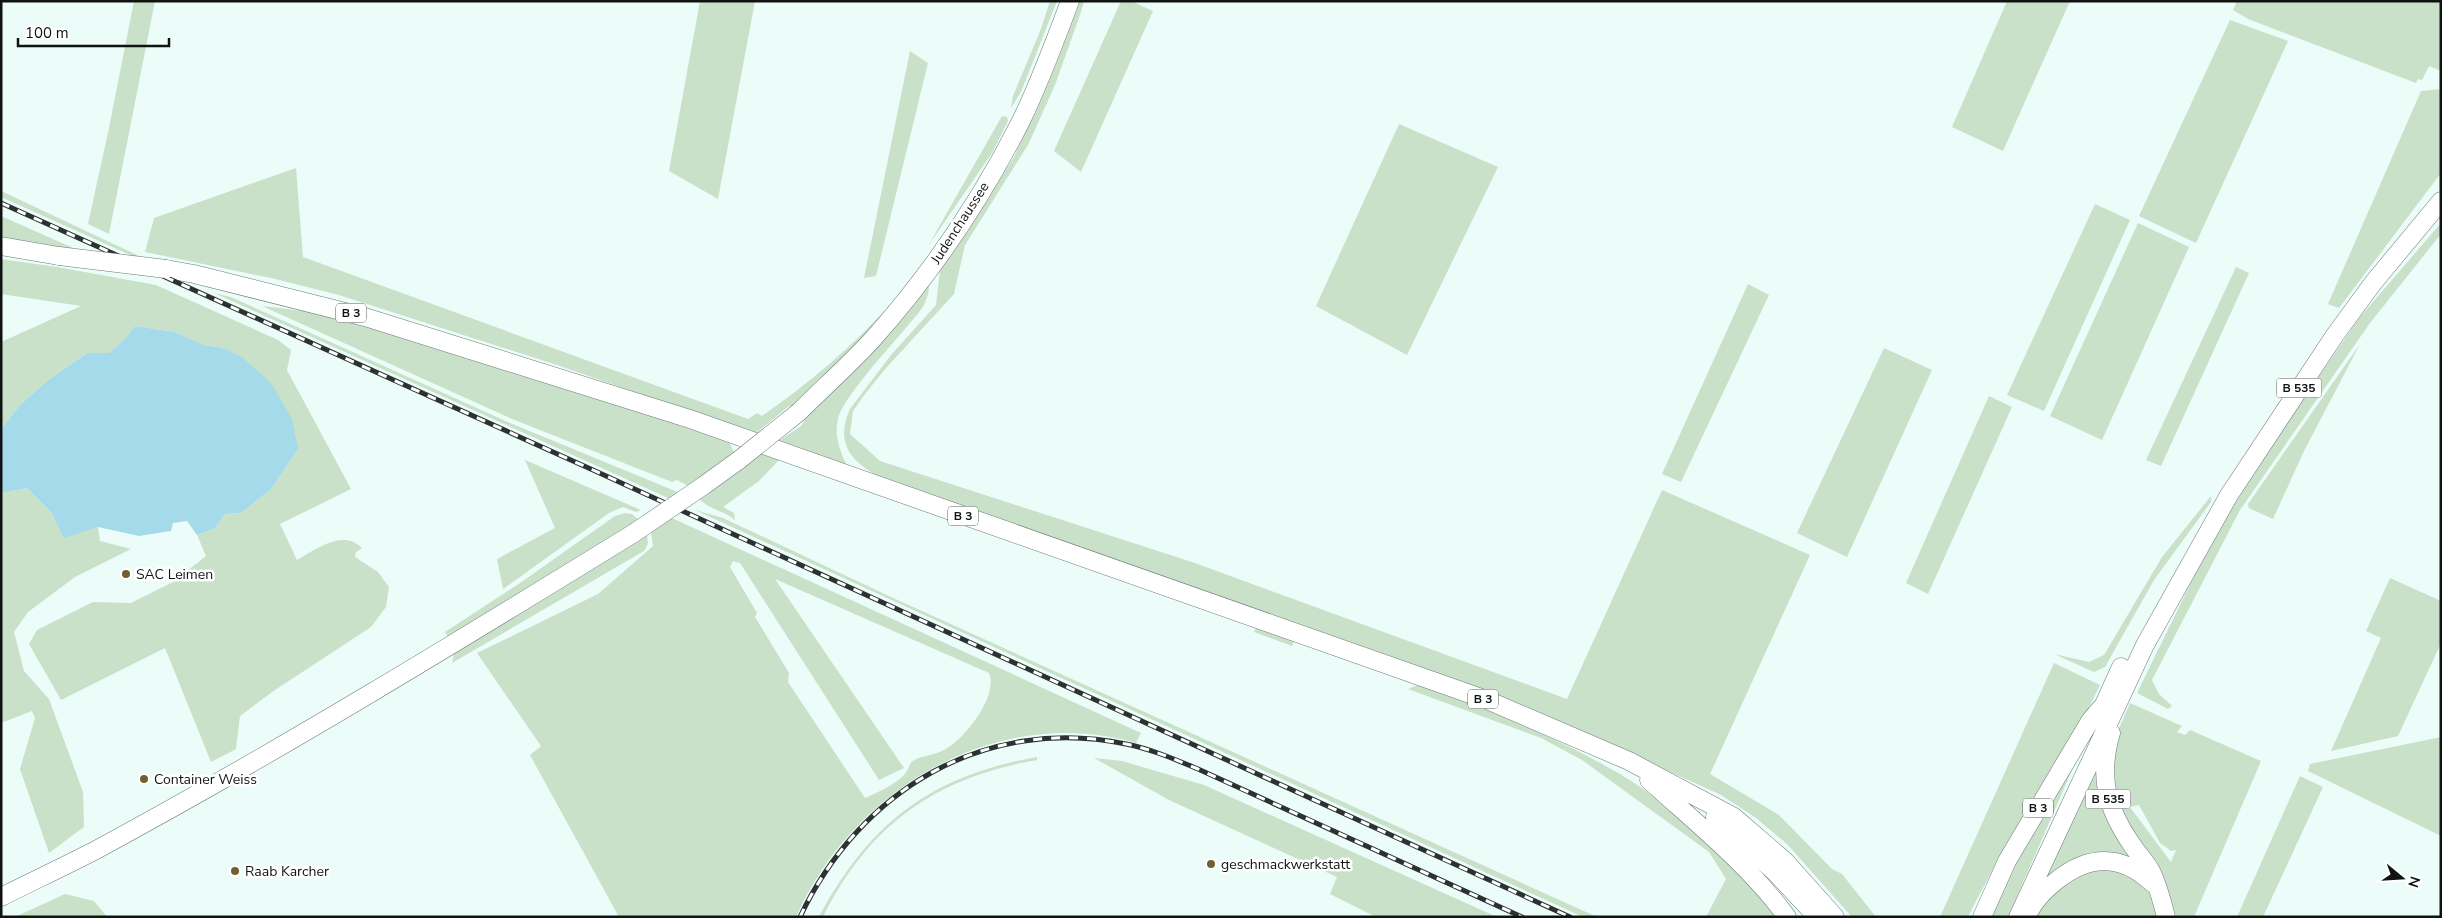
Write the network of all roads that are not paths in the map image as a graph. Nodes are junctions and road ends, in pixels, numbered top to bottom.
1 (1070, 1) edge
2 (2441, 200) edge
3 (1, 246) edge
4 (38, 254) junction
5 (1, 255) edge
6 (2229, 495) junction
7 (2118, 694) junction
8 (1629, 761) junction
9 (2156, 887) junction
10 (1, 897) edge
11 (1830, 916) edge
12 (1787, 917) edge
13 (1982, 917) edge
14 (2018, 917) edge
15 (2026, 917) edge
16 (2166, 917) edge

1 - 10 main road, Judenchaussee, bridge
2 - 6 main road, B 535
3 - 4 main road, B 3
4 - 5 main road, B 3
4 - 8 main road, B 3, bridge
6 - 7 main road, B 535
6 - 7 main road, B 535
7 - 9 main road, B 535
7 - 13 main road, B 3
7 - 14 main road, B 535
8 - 11 main road, B 3
8 - 12 main road, B 3
9 - 15 main road
9 - 16 main road

